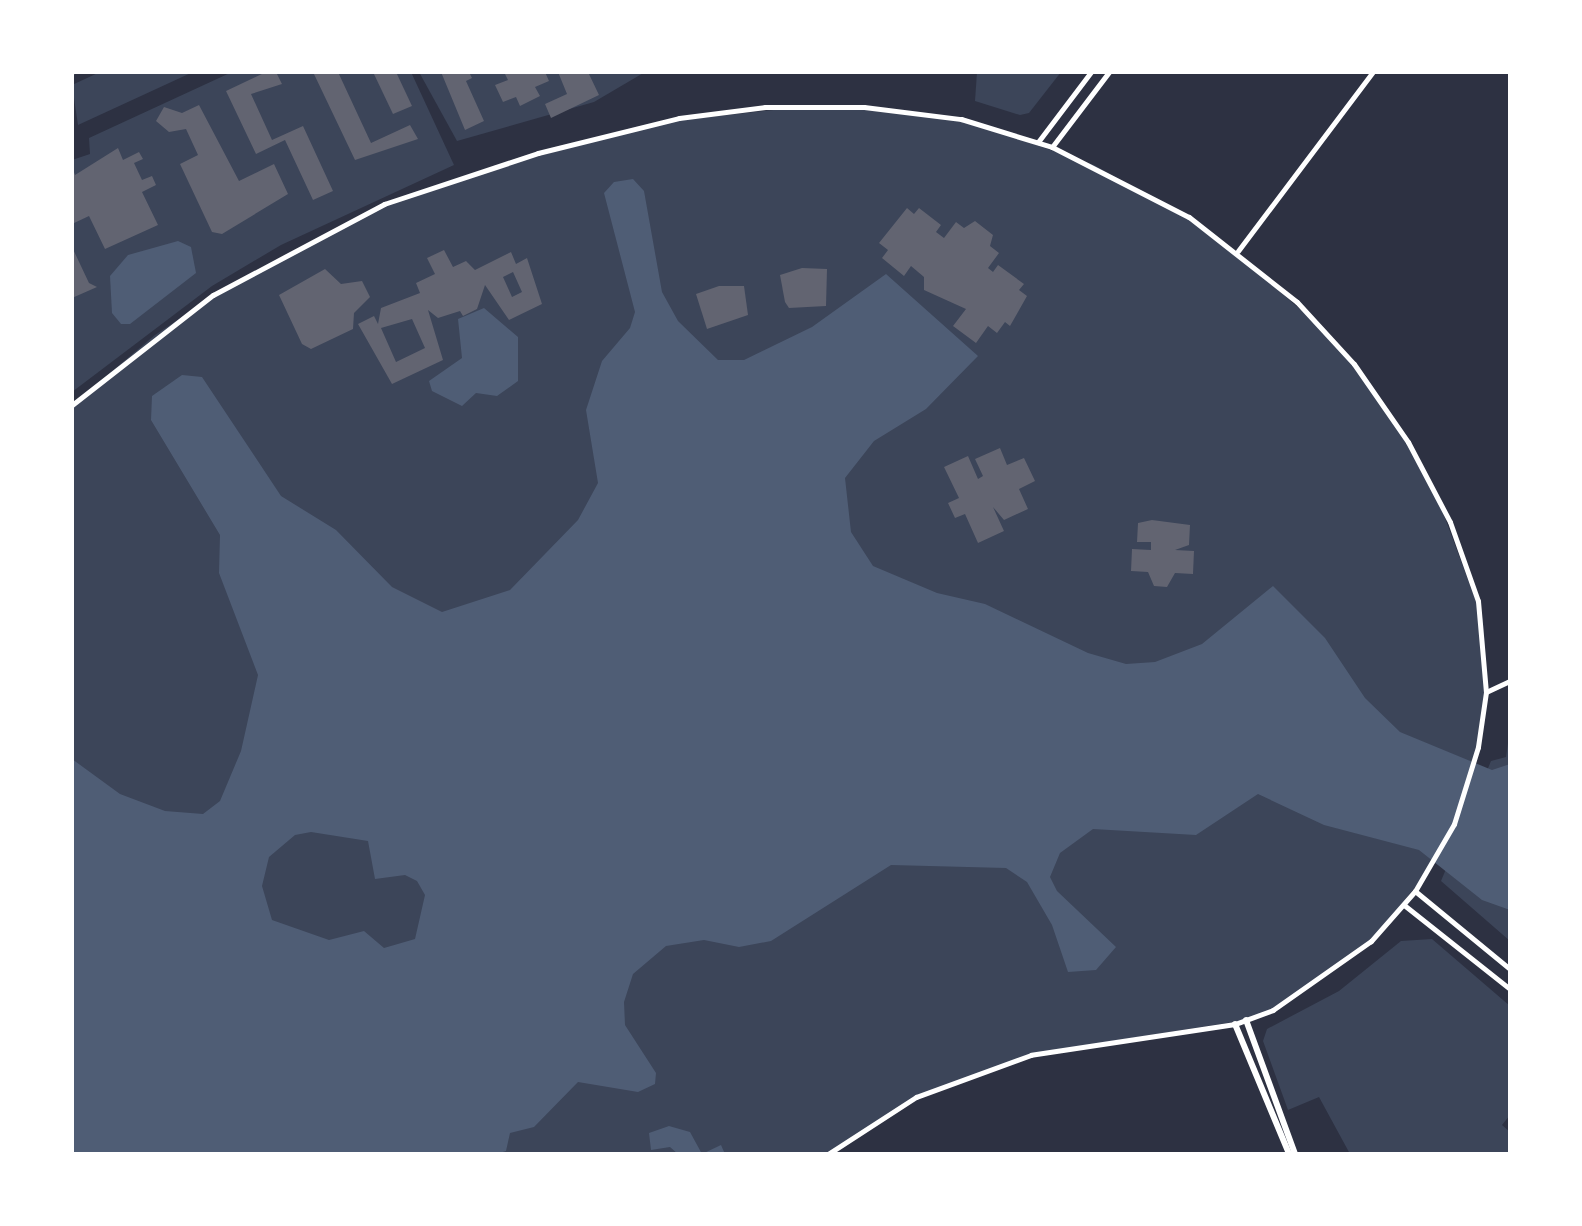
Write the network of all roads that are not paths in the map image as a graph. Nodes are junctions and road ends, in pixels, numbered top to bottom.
1 (1091, 72) edge
2 (1109, 72) edge
3 (1373, 72) edge
4 (1038, 142) junction
5 (1052, 147) junction
6 (1238, 251) junction
7 (72, 405) edge
8 (1510, 681) edge
9 (1486, 691) junction
10 (1415, 891) junction
11 (1404, 905) junction
12 (1510, 969) edge
13 (1510, 989) edge
14 (1246, 1020) junction
15 (1235, 1024) junction
16 (828, 1154) edge
17 (1289, 1154) edge
18 (1295, 1154) edge

1 - 4 street
2 - 5 street
3 - 6 street
4 - 5 street
4 - 7 street
5 - 6 street
6 - 9 street
8 - 9 street
9 - 10 street
10 - 11 street
10 - 12 street
11 - 13 street
11 - 14 street
14 - 15 street
14 - 18 main road
15 - 16 street
15 - 17 main road

